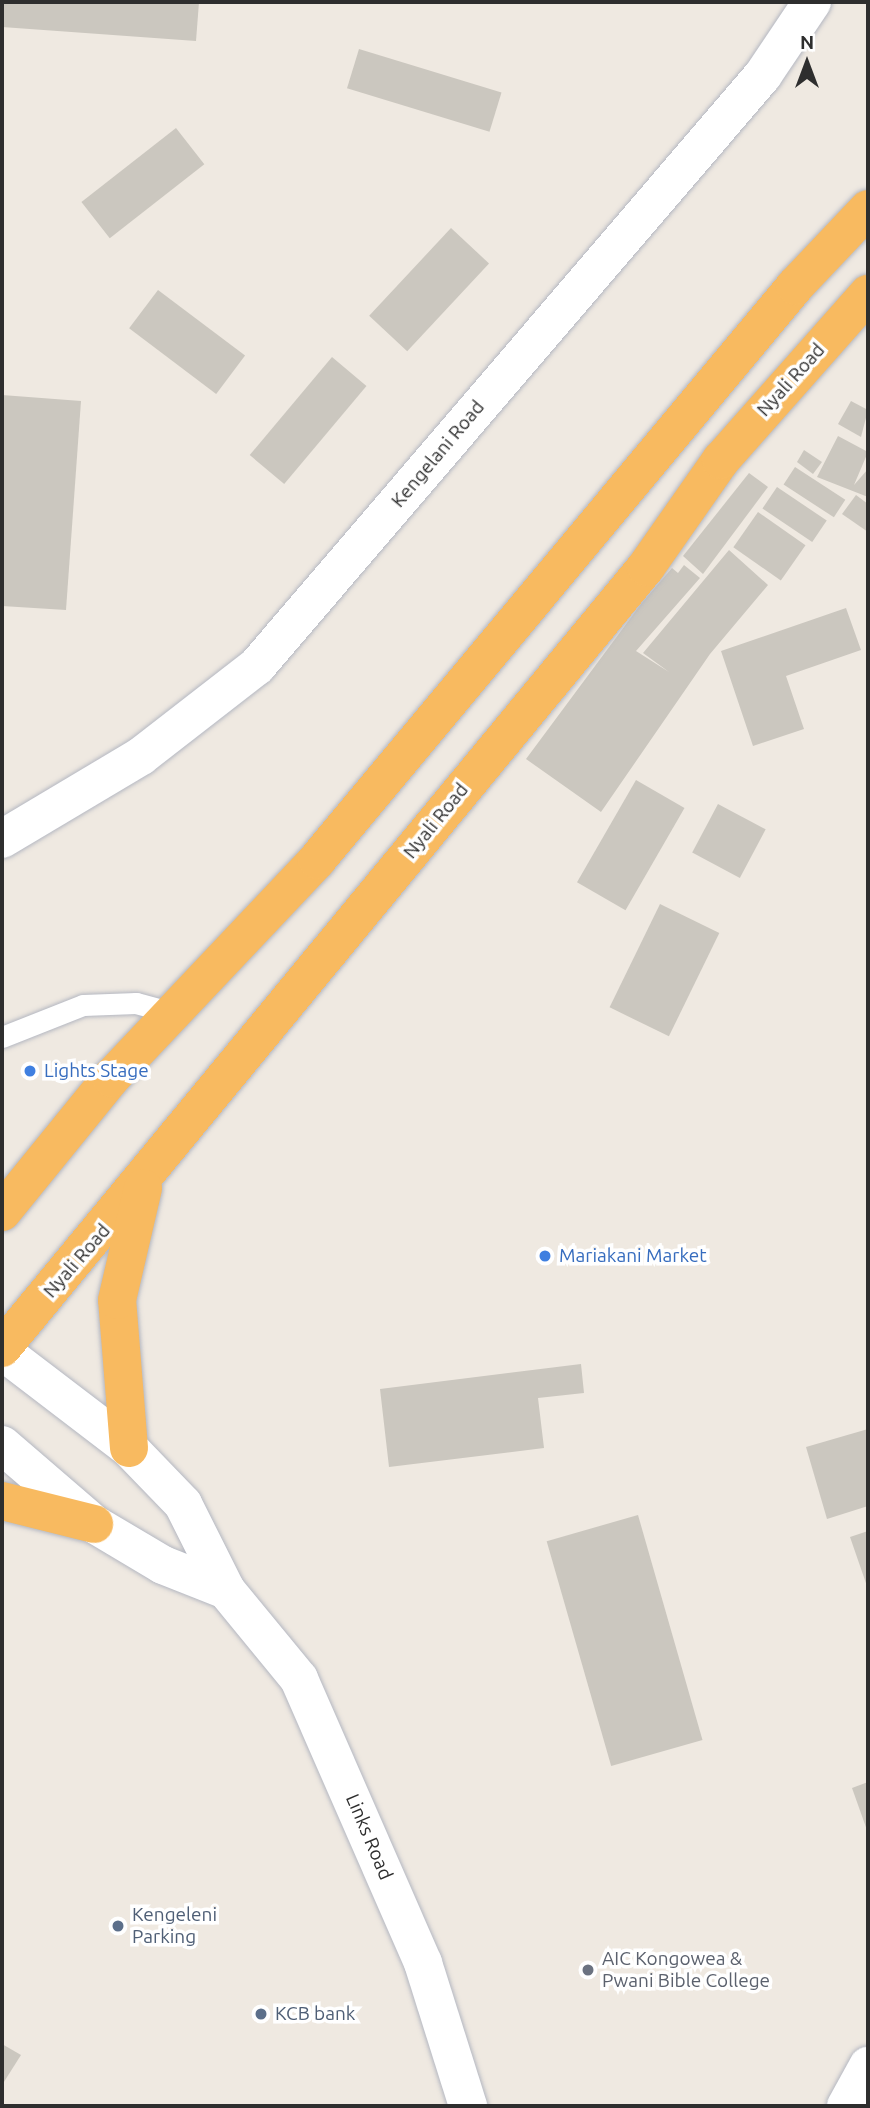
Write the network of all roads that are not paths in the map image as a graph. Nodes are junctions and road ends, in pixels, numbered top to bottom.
1 (812, 2) edge
2 (868, 209) edge
3 (868, 294) edge
4 (2, 839) edge
5 (173, 1013) junction
6 (2, 1037) edge
7 (144, 1182) junction
8 (2, 1212) edge
9 (2, 1350) edge
10 (2, 1445) edge
11 (129, 1448) junction
12 (2, 1501) edge
13 (94, 1524) junction
14 (226, 1590) junction
15 (868, 2066) edge
16 (468, 2106) edge
17 (846, 2106) edge

1 - 4 main road, Kengelani Road
2 - 5 highway
3 - 7 highway, Nyali Road
5 - 6 lane
5 - 8 highway
7 - 9 highway, Nyali Road
7 - 11 highway
9 - 11 main road, Links Road
10 - 13 main road, Links Road
11 - 14 main road, Links Road
12 - 13 highway
13 - 14 main road, Links Road
14 - 16 main road, Links Road
15 - 17 main road

